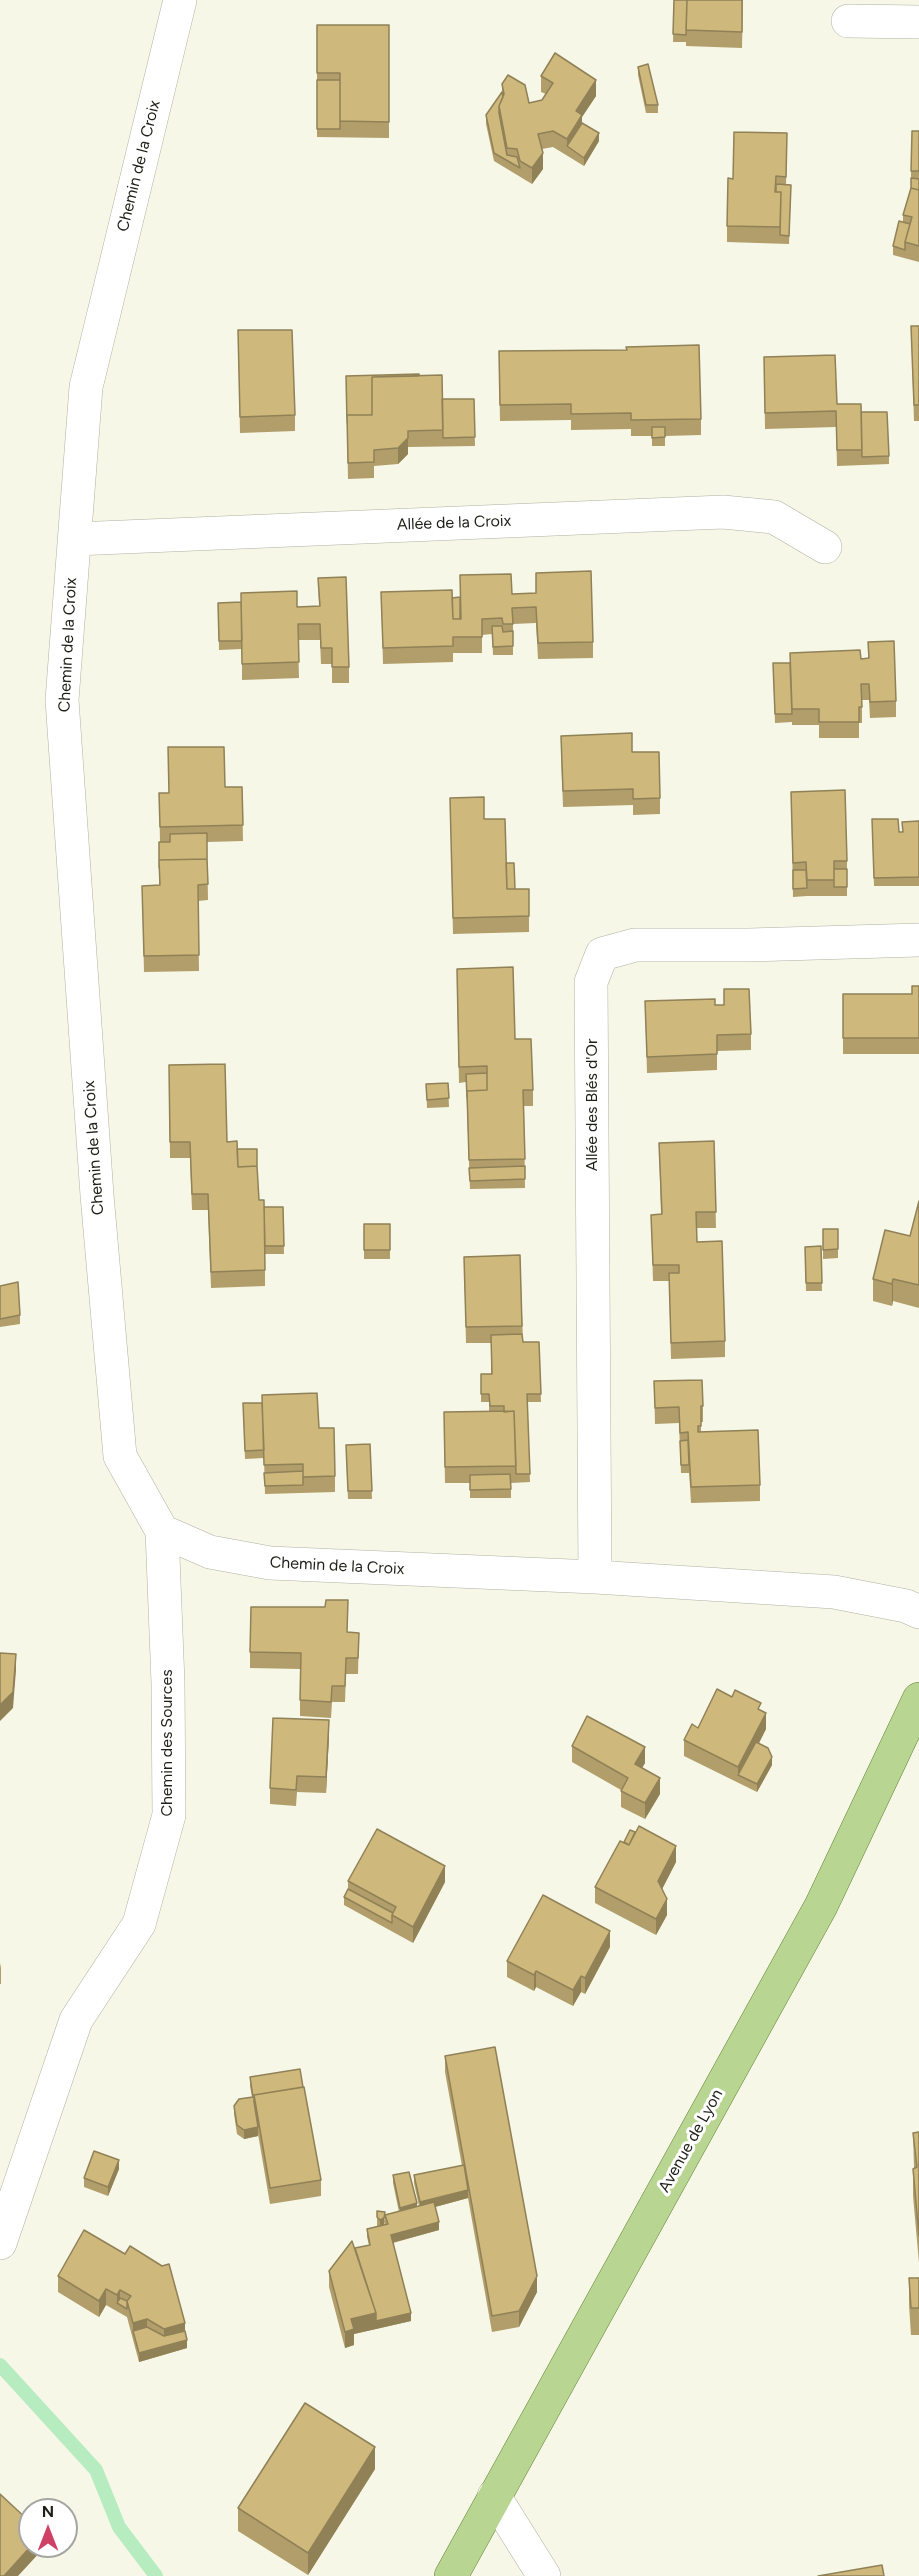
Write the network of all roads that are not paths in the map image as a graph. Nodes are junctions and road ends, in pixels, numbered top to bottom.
1 (180, 0) edge
2 (848, 21) dead end
3 (919, 22) edge
4 (75, 539) junction
5 (825, 547) dead end
6 (919, 940) edge
7 (162, 1531) junction
8 (596, 1577) junction
9 (919, 1612) edge
10 (919, 1700) edge
11 (0, 2243) edge
12 (494, 2496) junction
13 (451, 2576) edge
14 (544, 2576) edge

1 - 4 street, Chemin de la Croix
2 - 3 street
4 - 5 street, Allée de la Croix
4 - 7 street, Chemin de la Croix
6 - 8 street, Allée des Blés d'Or
7 - 8 street, Chemin de la Croix
7 - 11 street, Chemin des Sources
8 - 9 street, Chemin de la Croix
10 - 12 main road, Avenue de Lyon
12 - 13 main road, Avenue de Lyon
12 - 14 street

